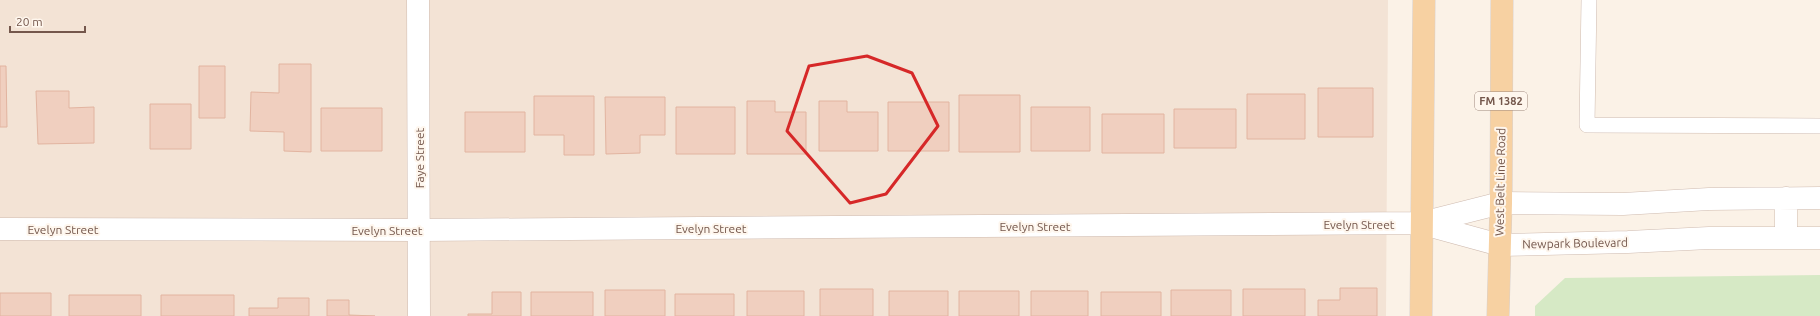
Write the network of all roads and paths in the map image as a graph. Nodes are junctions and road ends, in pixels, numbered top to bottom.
1 (418, 0) edge
2 (1424, 0) edge
3 (1502, 0) edge
4 (1589, 0) edge
5 (1820, 126) edge
6 (1786, 198) junction
7 (1820, 198) edge
8 (1501, 203) junction
9 (1422, 223) junction
10 (0, 229) edge
11 (419, 230) junction
12 (1786, 238) junction
13 (1820, 238) edge
14 (1500, 245) junction
15 (419, 316) edge
16 (1421, 316) edge
17 (1498, 316) edge

1 - 11 street, Faye Street
2 - 9 main road
3 - 8 main road, West Belt Line Road / FM 1382
4 - 5 lane
6 - 7 street
6 - 8 street
6 - 12 street
8 - 9 street
8 - 14 main road, West Belt Line Road / FM 1382
9 - 11 street, Evelyn Street
9 - 14 street, Newpark Boulevard
9 - 16 main road
10 - 11 street, Evelyn Street
11 - 15 street, Faye Street
12 - 13 street, Newpark Boulevard
12 - 14 street, Newpark Boulevard
14 - 17 main road, West Belt Line Road / FM 1382

